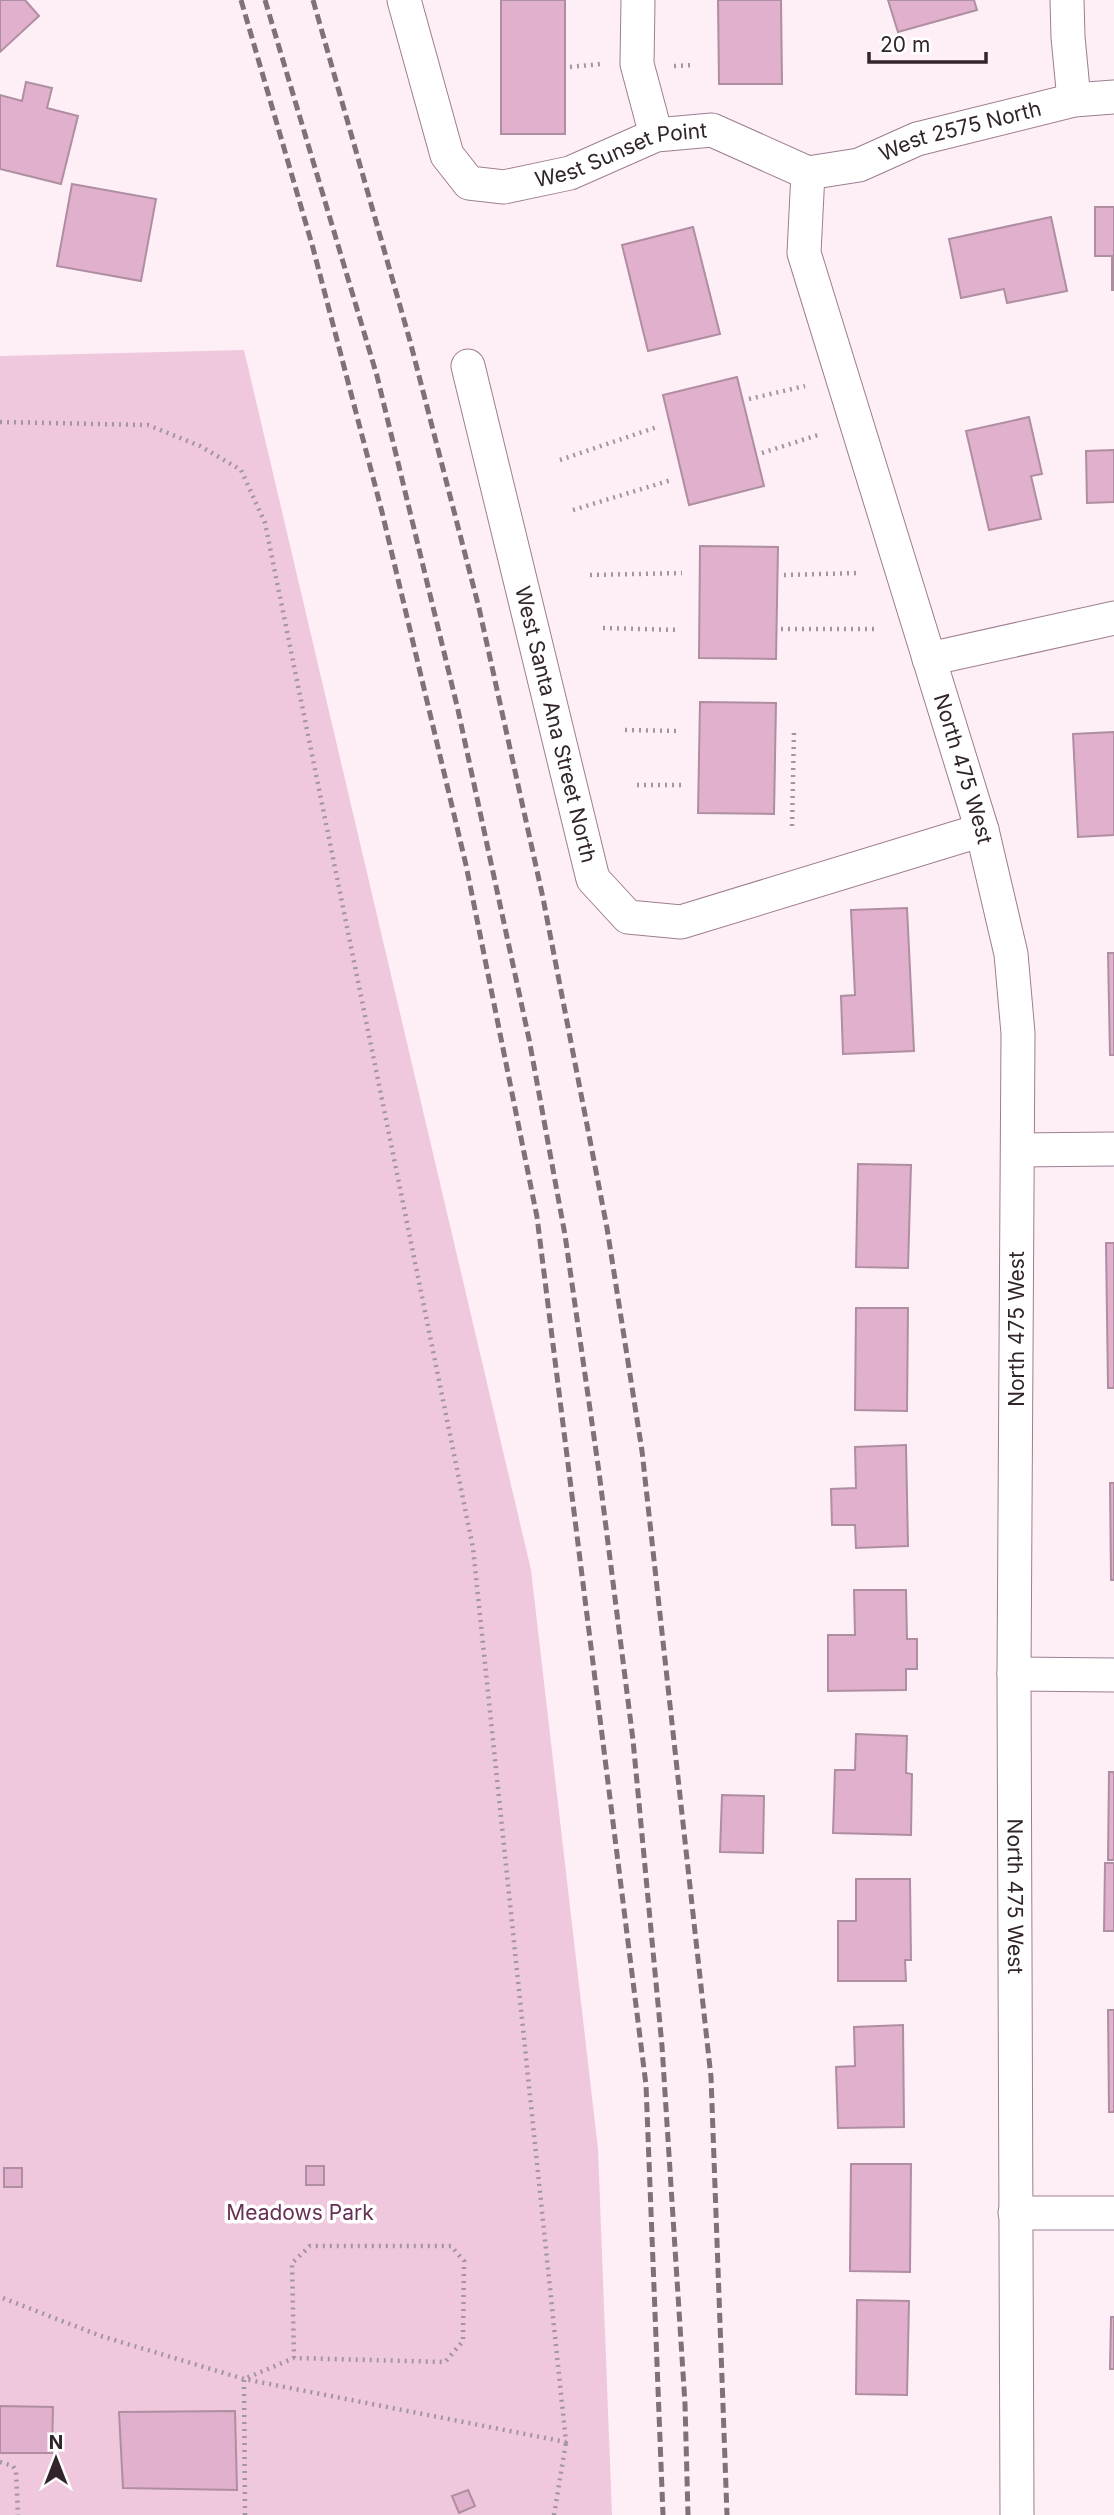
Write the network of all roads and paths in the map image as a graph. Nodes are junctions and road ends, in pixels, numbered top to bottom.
1 (404, 0) edge
2 (638, 0) edge
3 (1067, 0) edge
4 (611, 63) dead end
5 (570, 67) dead end
6 (1114, 97) edge
7 (1074, 100) junction
8 (656, 135) junction
9 (808, 173) junction
10 (468, 366) dead end
11 (805, 386) dead end
12 (749, 399) dead end
13 (0, 422) edge
14 (657, 427) dead end
15 (822, 434) dead end
16 (762, 453) dead end
17 (560, 460) dead end
18 (671, 480) dead end
19 (573, 510) dead end
20 (681, 573) dead end
21 (859, 573) dead end
22 (590, 575) dead end
23 (784, 575) dead end
24 (1114, 618) edge
25 (603, 628) dead end
26 (781, 629) dead end
27 (877, 629) dead end
28 (680, 630) dead end
29 (929, 659) junction
30 (625, 730) dead end
31 (681, 731) dead end
32 (794, 731) dead end
33 (637, 785) dead end
34 (681, 785) dead end
35 (792, 826) dead end
36 (982, 830) junction
37 (1114, 1149) edge
38 (1018, 1150) junction
39 (1014, 1674) junction
40 (1114, 1675) edge
41 (1016, 2213) junction
42 (1114, 2213) edge
43 (0, 2297) edge
44 (293, 2358) junction
45 (244, 2379) junction
46 (566, 2442) junction
47 (0, 2462) edge
48 (18, 2515) edge
49 (245, 2515) edge
50 (554, 2515) edge
51 (1017, 2515) edge

1 - 8 street, West Sunset Point
2 - 8 street
3 - 7 street
4 - 5 path
6 - 7 street, West 2575 North
7 - 9 street, West 2575 North
8 - 9 street, West Sunset Point
9 - 29 street, North 475 West
10 - 36 street, West Santa Ana Street North
11 - 12 path
13 - 46 path
14 - 17 path
15 - 16 path
18 - 19 path
20 - 22 path
21 - 23 path
24 - 29 street
25 - 28 path
26 - 27 path
29 - 36 street, North 475 West
30 - 31 path
32 - 35 path
33 - 34 path
36 - 38 street, North 475 West
37 - 38 street
38 - 39 street, North 475 West
39 - 40 street
39 - 41 street, North 475 West
41 - 42 street
41 - 51 street, North 475 West
43 - 45 path
44 - 44 path
44 - 45 path
45 - 46 path
45 - 49 path
46 - 50 path
47 - 48 path

